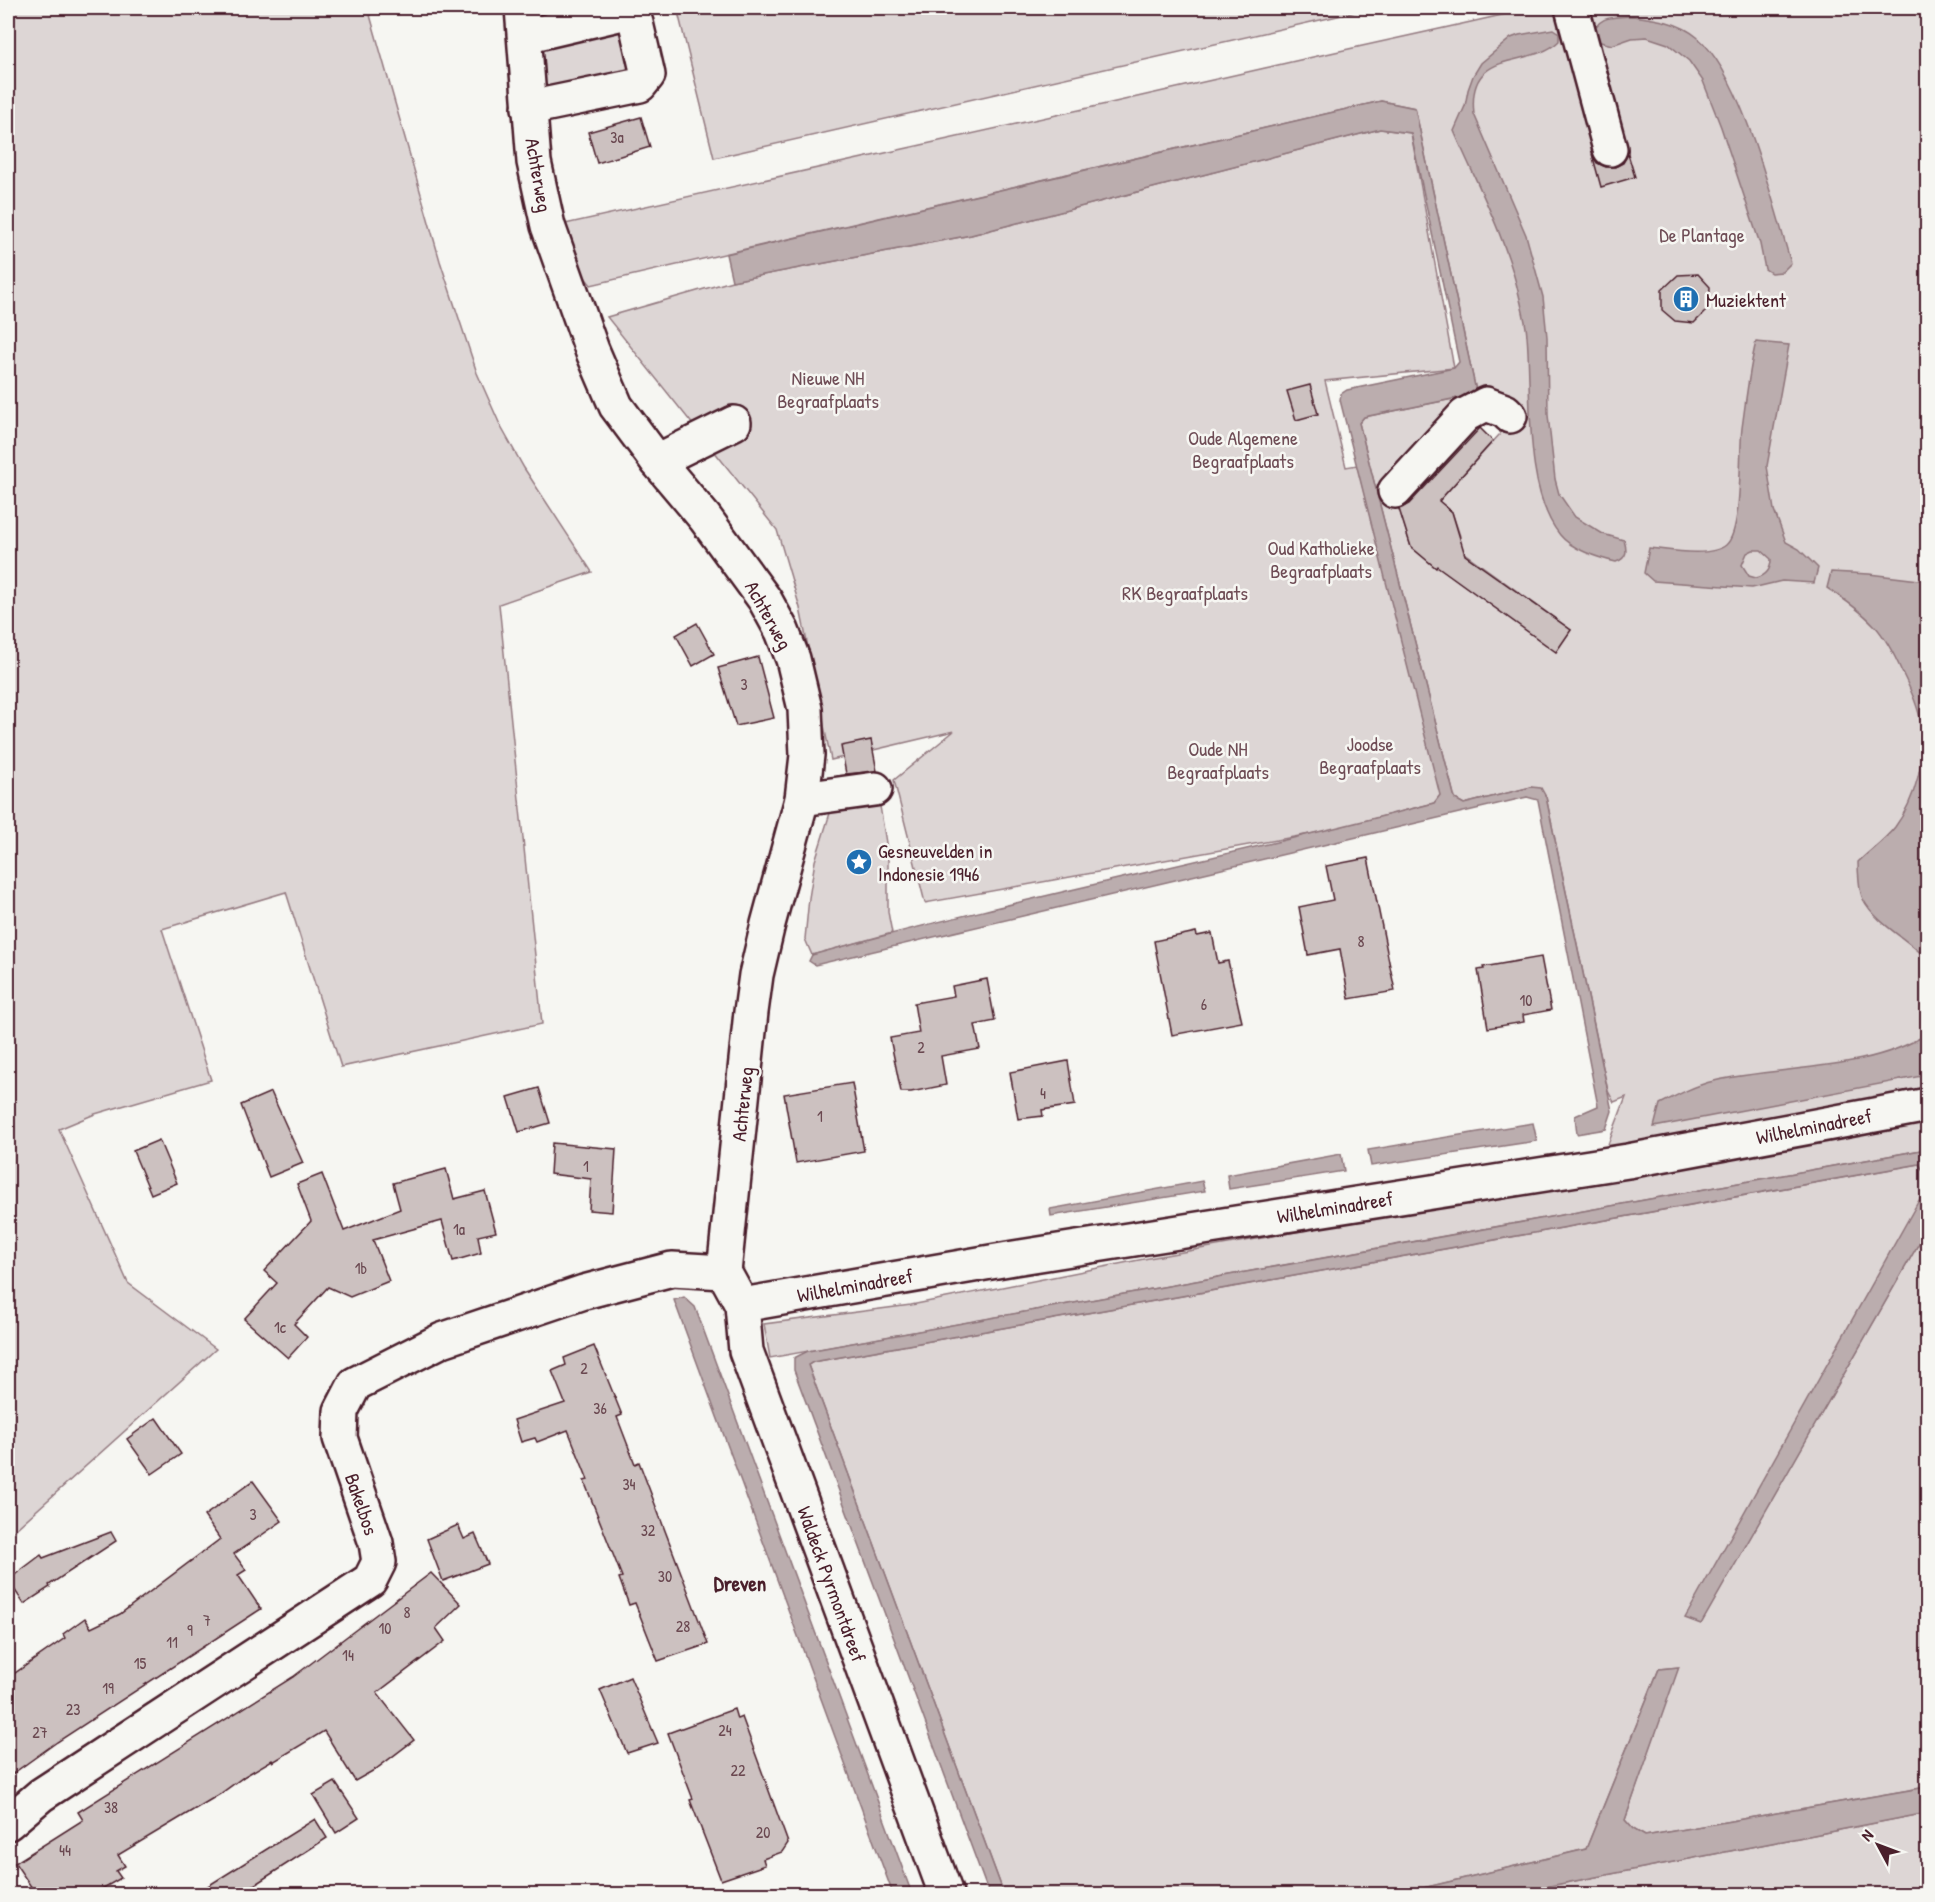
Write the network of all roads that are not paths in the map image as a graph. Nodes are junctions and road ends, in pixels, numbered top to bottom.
1 (1572, 8) edge
2 (524, 22) edge
3 (529, 108) junction
4 (1610, 148) dead end
5 (1510, 416) dead end
6 (734, 423) dead end
7 (657, 461) junction
8 (1395, 490) dead end
9 (875, 789) dead end
10 (802, 799) junction
11 (1928, 1105) edge
12 (724, 1272) junction
13 (742, 1305) junction
14 (8, 1822) edge
15 (946, 1894) edge

1 - 4 street
2 - 3 street, Achterweg
2 - 3 street
3 - 7 street, Achterweg
5 - 8 street
6 - 7 street
7 - 10 street, Achterweg
9 - 10 street
10 - 12 street, Achterweg
11 - 13 street, Wilhelminadreef
12 - 13 street, Waldeck Pyrmontdreef
12 - 14 street, Bakelbos
13 - 15 street, Waldeck Pyrmontdreef

